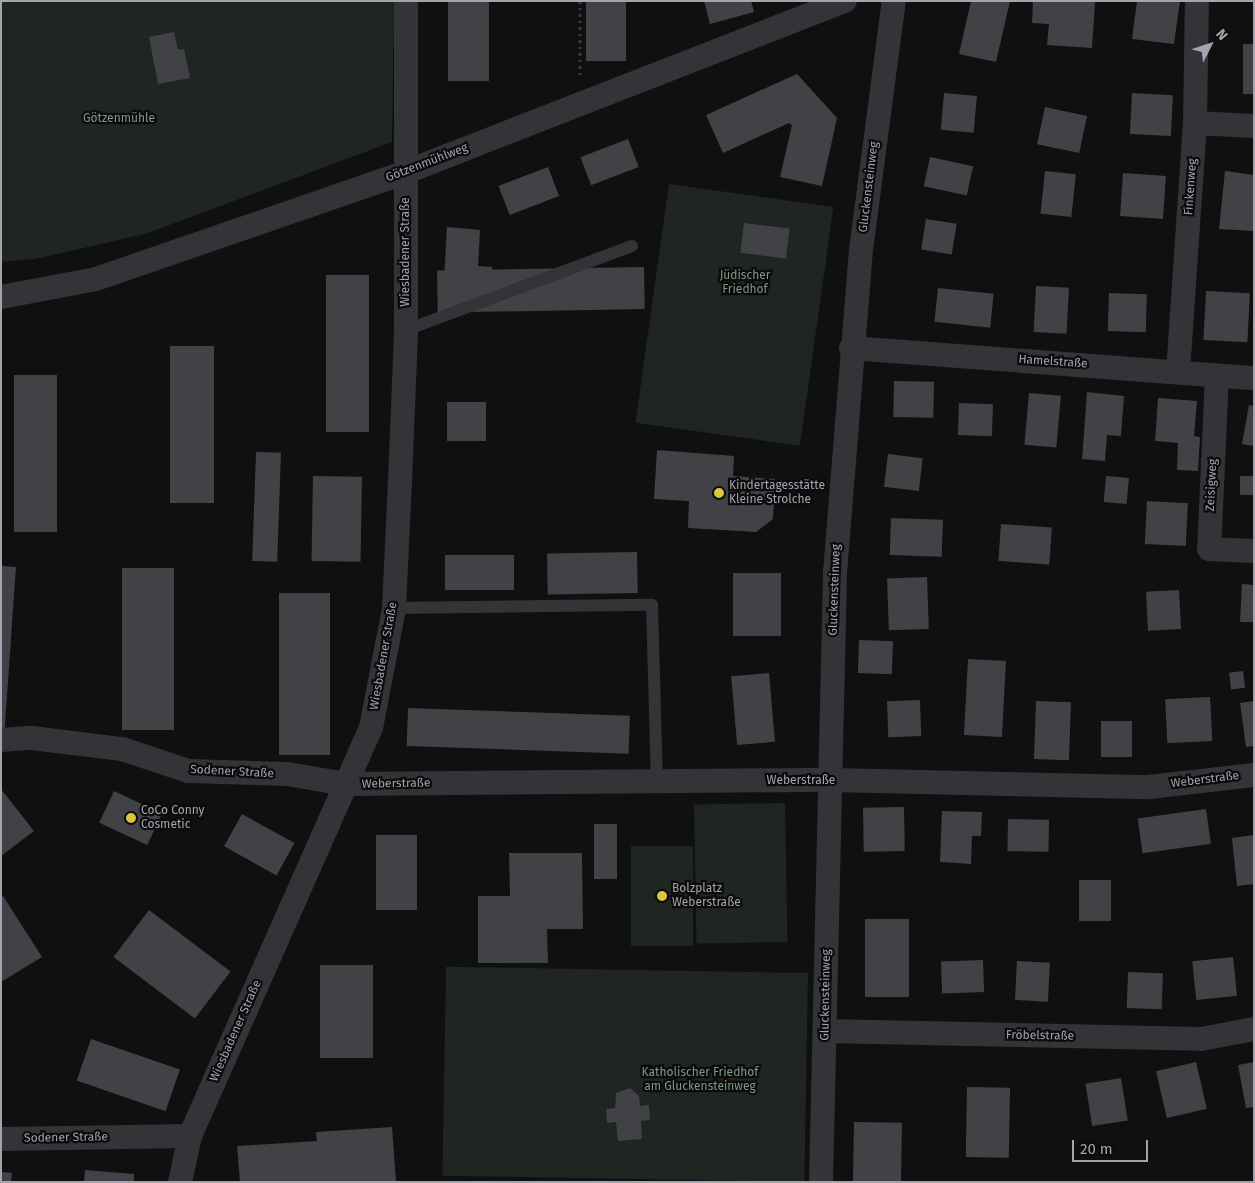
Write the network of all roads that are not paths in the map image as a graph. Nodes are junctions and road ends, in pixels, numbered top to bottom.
1 (406, 1) edge
2 (845, 1) edge
3 (894, 1) edge
4 (1197, 1) edge
5 (1195, 123) junction
6 (1254, 126) edge
7 (406, 172) junction
8 (632, 246) dead end
9 (1, 297) edge
10 (406, 330) junction
11 (851, 348) junction
12 (1178, 372) junction
13 (1217, 376) junction
14 (1254, 378) edge
15 (1254, 551) edge
16 (394, 608) junction
17 (1, 740) edge
18 (1254, 775) edge
19 (831, 780) junction
20 (656, 781) junction
21 (347, 784) junction
22 (1254, 1028) edge
23 (825, 1031) junction
24 (190, 1136) junction
25 (1, 1139) edge
26 (180, 1182) edge
27 (821, 1182) edge

1 - 7 street, Wiesbadener Straße
2 - 7 street, Götzenmühlweg
3 - 11 street, Gluckensteinweg
4 - 5 street, Finkenweg
5 - 6 street
5 - 12 street, Finkenweg
7 - 9 street, Götzenmühlweg
7 - 10 street, Wiesbadener Straße
8 - 10 lane
10 - 16 street, Wiesbadener Straße
11 - 12 street, Hamelstraße
11 - 19 street, Gluckensteinweg
12 - 13 street, Hamelstraße
13 - 14 street, Hamelstraße
13 - 15 street, Zeisigweg
16 - 20 lane
16 - 21 street, Wiesbadener Straße
17 - 21 street, Sodener Straße
18 - 19 street, Weberstraße
19 - 20 street, Weberstraße
19 - 23 street, Gluckensteinweg
20 - 21 street, Weberstraße
21 - 24 street, Wiesbadener Straße
22 - 23 street, Fröbelstraße
23 - 27 street, Gluckensteinweg
24 - 25 street, Sodener Straße
24 - 26 street, Wiesbadener Straße

